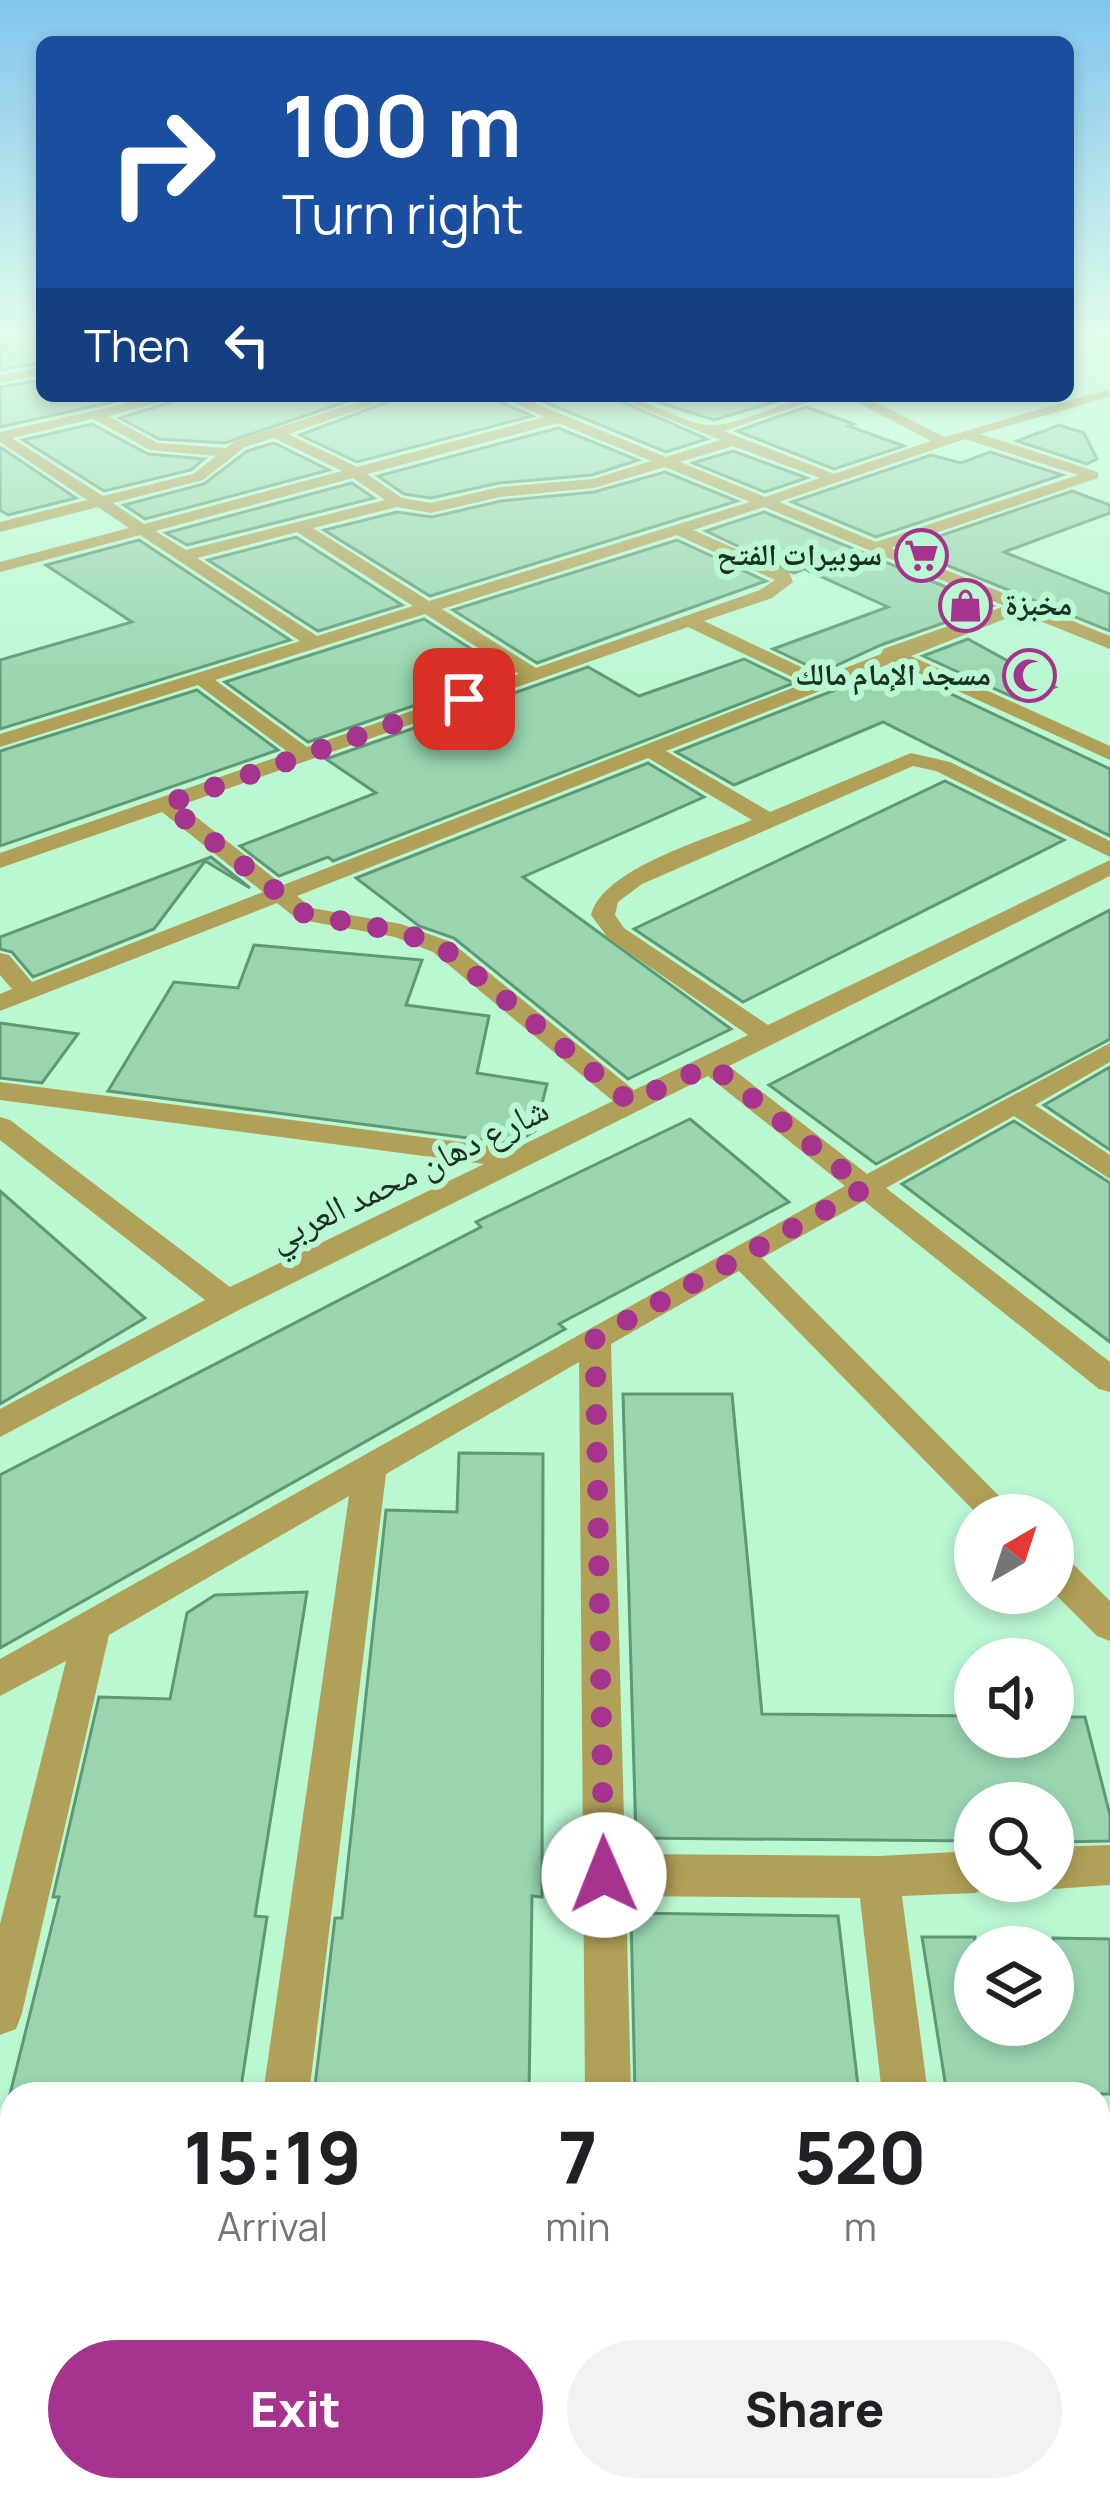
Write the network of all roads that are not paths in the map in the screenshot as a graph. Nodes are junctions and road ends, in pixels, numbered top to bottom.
1 (20, 450) edge
2 (194, 450) edge
3 (231, 450) edge
4 (309, 450) edge
5 (439, 450) edge
6 (635, 450) edge
7 (705, 450) edge
8 (757, 450) edge
9 (925, 450) edge
10 (1016, 450) edge
11 (225, 452) junction
12 (664, 462) junction
13 (355, 472) junction
14 (1101, 475) edge
15 (835, 479) junction
16 (768, 501) junction
17 (397, 502) junction
18 (98, 503) junction
19 (298, 526) junction
20 (0, 527) edge
21 (675, 528) junction
22 (139, 531) junction
23 (877, 547) junction
24 (180, 556) junction
25 (0, 567) edge
26 (1019, 607) junction
27 (427, 608) junction
28 (689, 621) junction
29 (314, 642) junction
30 (1110, 643) edge
31 (890, 653) junction
32 (536, 676) junction
33 (200, 678) junction
34 (818, 682) junction
35 (0, 741) edge
36 (652, 752) junction
37 (305, 754) junction
38 (1110, 754) edge
39 (166, 804) junction
40 (767, 820) junction
41 (1110, 850) edge
42 (0, 861) edge
43 (1110, 867) edge
44 (278, 896) junction
45 (0, 960) edge
46 (28, 992) junction
47 (0, 1003) edge
48 (766, 1036) junction
49 (1110, 1051) edge
50 (711, 1065) junction
51 (0, 1091) edge
52 (630, 1102) junction
53 (1016, 1104) junction
54 (0, 1126) edge
55 (519, 1159) junction
56 (1110, 1169) edge
57 (865, 1188) junction
58 (742, 1256) junction
59 (228, 1303) junction
60 (595, 1338) junction
61 (1110, 1380) edge
62 (0, 1424) edge
63 (370, 1468) junction
64 (979, 1494) edge
65 (1074, 1589) edge
66 (1110, 1625) edge
67 (93, 1626) junction
68 (0, 1679) edge
69 (1110, 1865) edge
70 (1074, 1867) edge
71 (954, 1873) edge
72 (604, 1875) junction
73 (879, 1877) junction
74 (0, 2013) edge
75 (288, 2082) edge
76 (608, 2082) edge
77 (904, 2082) edge

1 - 18 street
2 - 11 street
3 - 11 street
4 - 13 street
5 - 13 street
6 - 12 street
7 - 12 street
8 - 15 street
9 - 15 street
10 - 14 street
11 - 18 street
12 - 16 street
12 - 17 street
13 - 17 street
13 - 22 street
14 - 23 street
15 - 16 street
16 - 21 street
16 - 23 street
17 - 19 street
18 - 20 street
18 - 22 street
19 - 24 street
19 - 27 street
21 - 27 street
21 - 28 street
22 - 24 street
22 - 25 street
23 - 26 street
24 - 29 street
26 - 30 street
26 - 31 street
27 - 29 street
27 - 32 street
28 - 32 street
28 - 34 street
29 - 33 street
31 - 34 street
31 - 38 street
32 - 37 street
33 - 35 street
33 - 37 street
34 - 36 street
36 - 40 street
36 - 44 street
37 - 39 street
39 - 42 street
39 - 44 street
40 - 41 street
40 - 48 street
43 - 48 street, شارع دهان محمد العربي
44 - 46 street
44 - 52 street
45 - 46 street
46 - 47 street
48 - 50 street, شارع دهان محمد العربي
49 - 53 street
50 - 52 street, شارع دهان محمد العربي
50 - 57 street
51 - 55 street
52 - 55 street, شارع دهان محمد العربي
53 - 56 street
53 - 57 street
54 - 59 street
55 - 59 street, شارع دهان محمد العربي
57 - 58 street
57 - 61 street
58 - 60 street
58 - 64 street
59 - 62 street, شارع دهان محمد العربي
60 - 63 street
60 - 72 street
63 - 67 street
63 - 75 street
65 - 66 street
67 - 68 street
67 - 74 street
69 - 70 street
71 - 73 street
72 - 73 street
72 - 76 street
73 - 77 street

